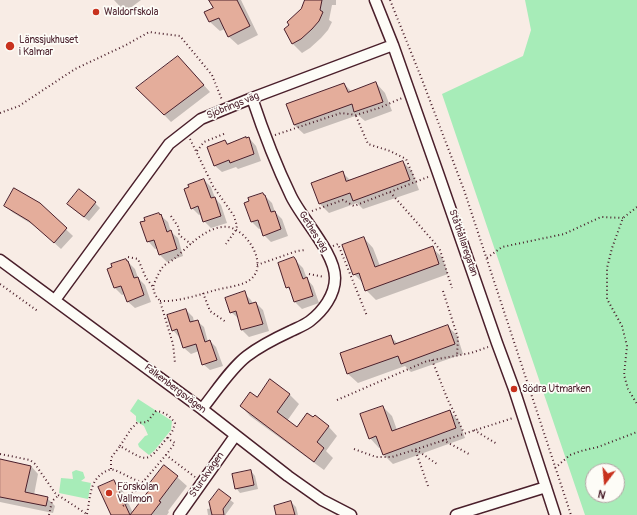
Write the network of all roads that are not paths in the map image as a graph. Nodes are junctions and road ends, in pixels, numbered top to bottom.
1 (375, 0) edge
2 (393, 45) junction
3 (252, 98) junction
4 (0, 260) edge
5 (55, 300) junction
6 (202, 409) junction
7 (235, 436) junction
8 (546, 487) junction
9 (179, 515) edge
10 (351, 515) edge
11 (456, 515) edge
12 (555, 515) edge

1 - 2 street, Ståthållaregatan
2 - 3 street, Sjöbrings väg
2 - 8 street, Ståthållaregatan
3 - 5 street, Sjöbrings väg
3 - 6 street, Gethes väg
4 - 5 street, Falkenbergsvägen
5 - 6 street, Falkenbergsvägen
6 - 7 street, Falkenbergsvägen
7 - 9 street, Sturckvägen
7 - 10 street, Falkenbergsvägen
8 - 11 street
8 - 12 street, Ståthållaregatan

